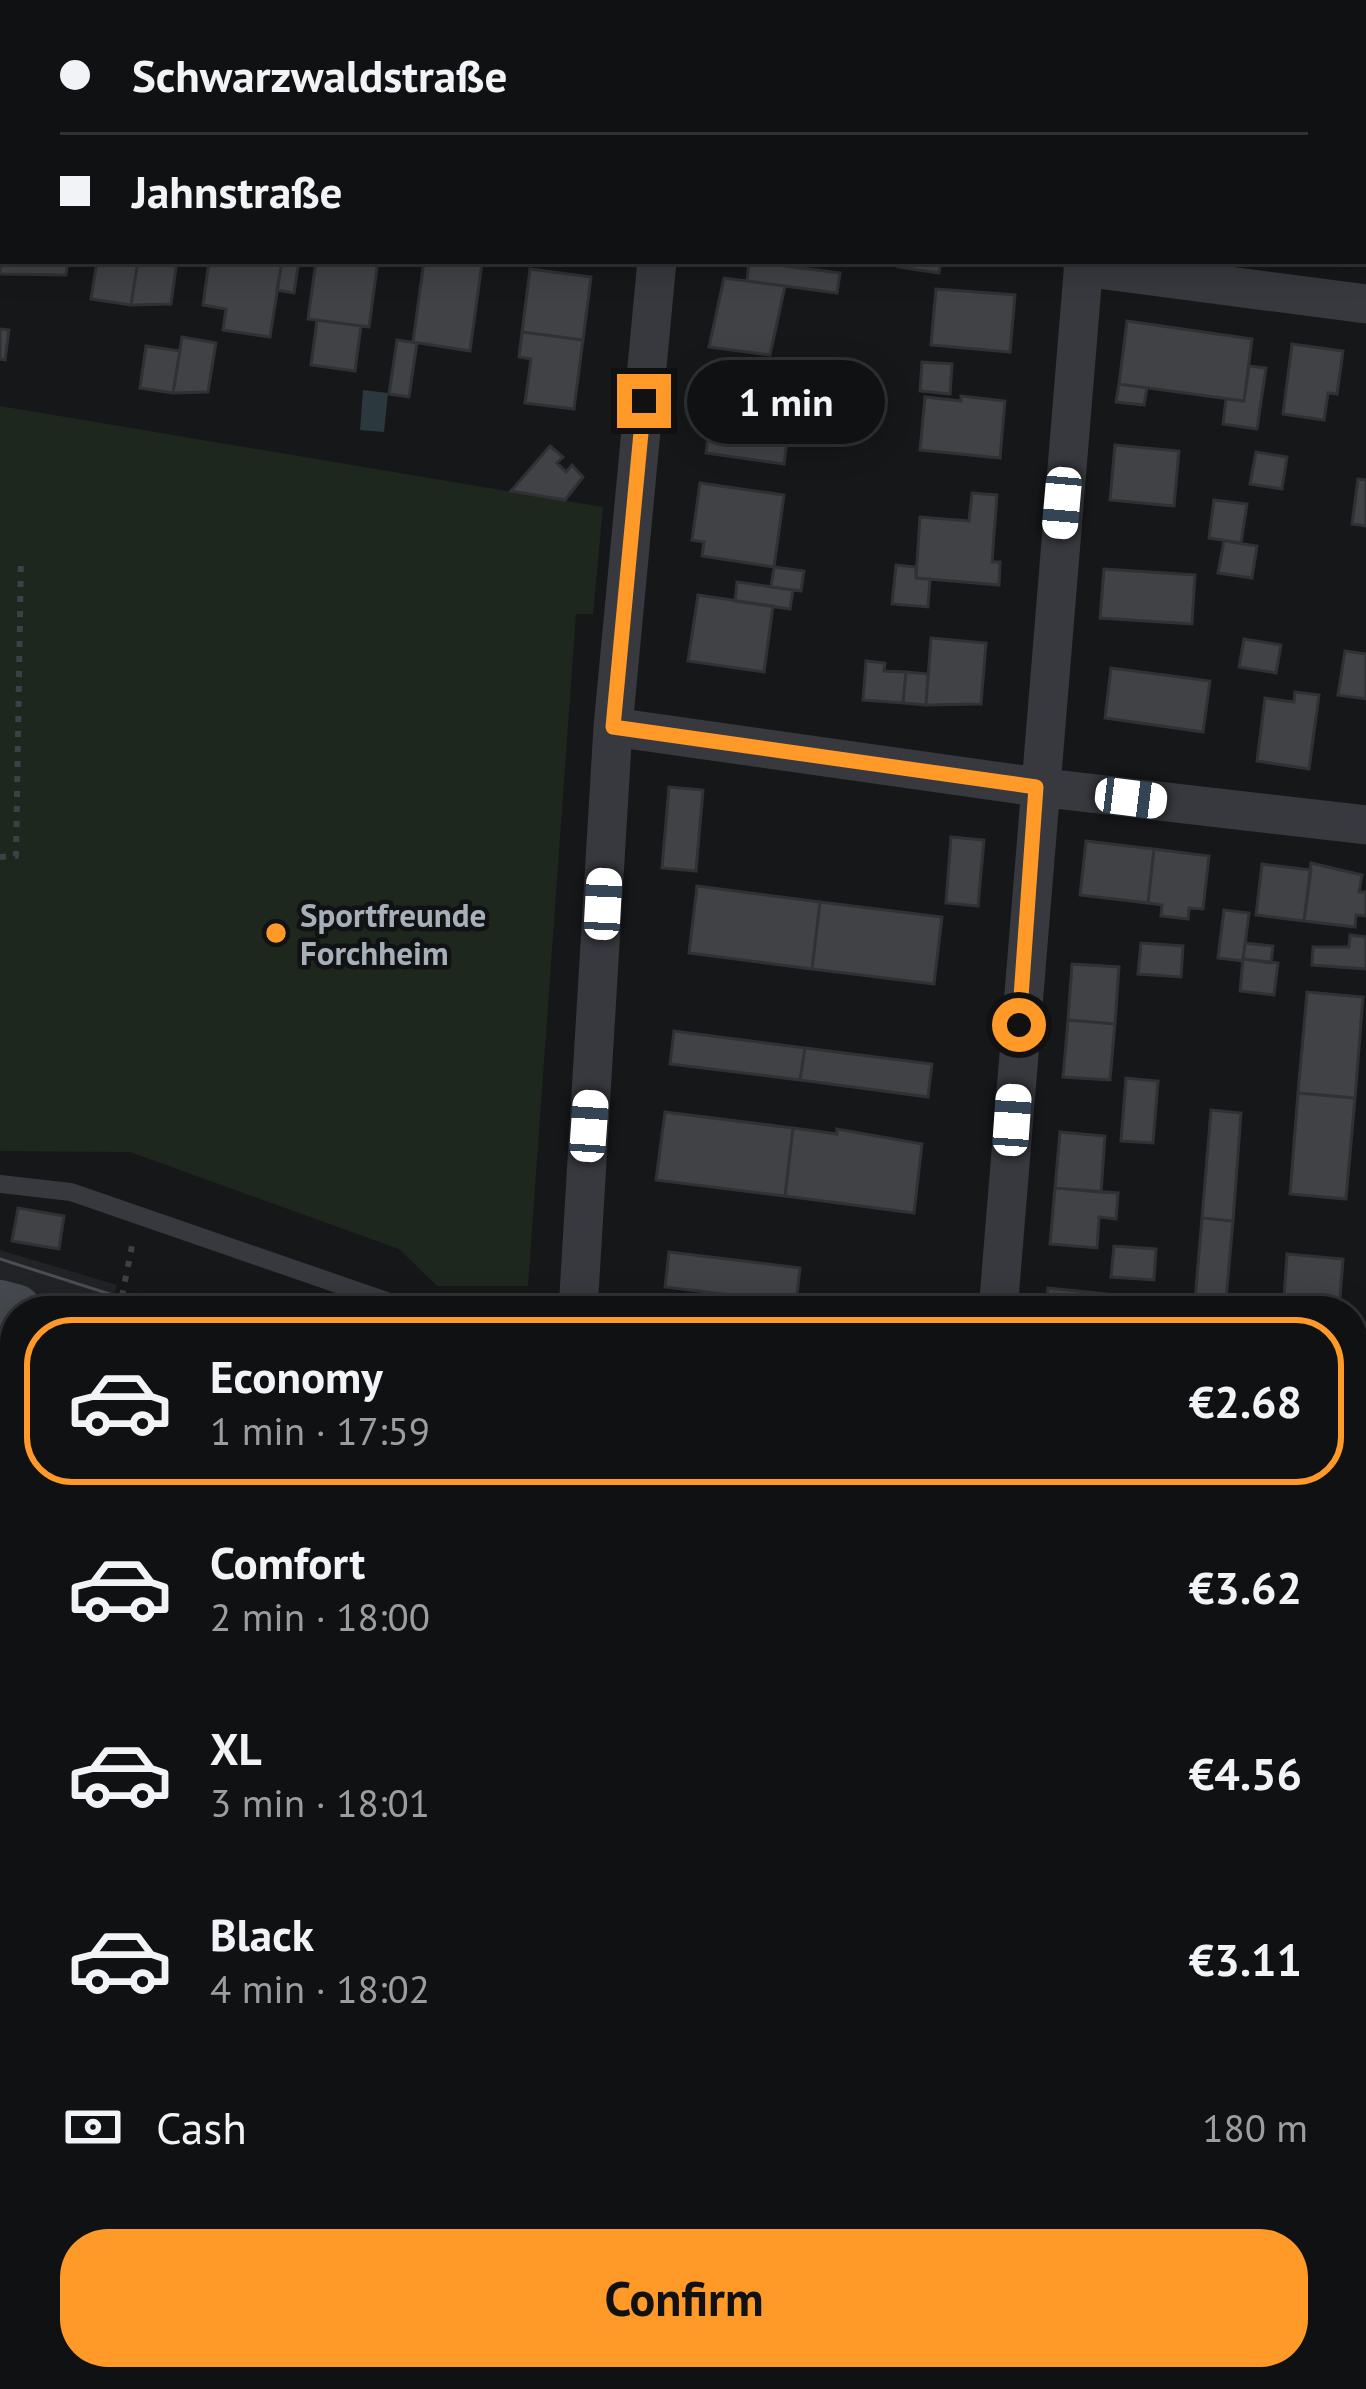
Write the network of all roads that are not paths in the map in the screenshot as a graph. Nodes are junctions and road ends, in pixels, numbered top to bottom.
1 (657, 264) edge
2 (1083, 264) edge
3 (1366, 304) edge
4 (613, 727) junction
5 (1036, 787) junction
6 (1366, 825) edge
7 (0, 1184) edge
8 (372, 1296) edge
9 (579, 1296) edge
10 (999, 1296) edge

1 - 4 street
2 - 3 street
2 - 5 street
4 - 5 street
4 - 9 street
5 - 6 street
5 - 10 street
7 - 8 lane

